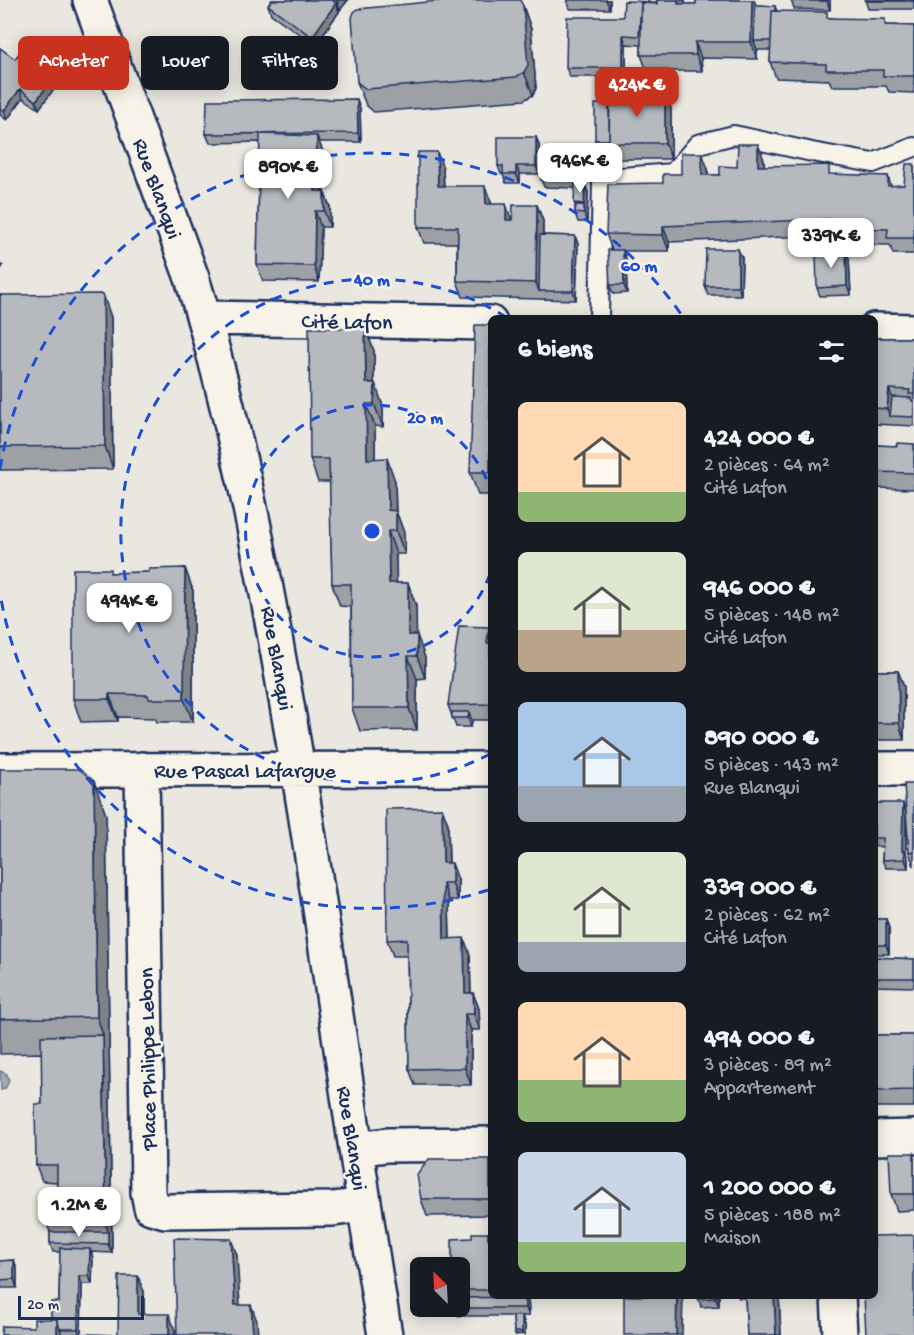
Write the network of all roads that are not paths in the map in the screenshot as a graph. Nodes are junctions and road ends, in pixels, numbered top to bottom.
1 (90, 0) edge
2 (914, 147) edge
3 (598, 315) edge
4 (204, 318) junction
5 (488, 323) edge
6 (878, 330) edge
7 (914, 330) edge
8 (142, 769) junction
9 (298, 769) junction
10 (488, 769) edge
11 (878, 769) edge
12 (914, 769) edge
13 (0, 770) edge
14 (914, 1137) edge
15 (878, 1138) edge
16 (488, 1144) edge
17 (356, 1149) junction
18 (364, 1205) junction
19 (838, 1299) edge
20 (385, 1335) edge
21 (840, 1335) edge

1 - 4 street, Rue Blanqui
2 - 3 lane
4 - 5 street, Cité Lafon
4 - 9 street, Rue Blanqui
6 - 7 street
8 - 9 street, Rue Pascal Lafargue
8 - 13 street, Rue Pascal Lafargue
8 - 18 street, Place Philippe Lebon
9 - 10 street, Rue Pascal Lafargue
9 - 17 street, Rue Blanqui
11 - 12 street
14 - 15 street
16 - 17 street
17 - 18 street, Rue Blanqui
18 - 20 street, Rue Blanqui
19 - 21 street

